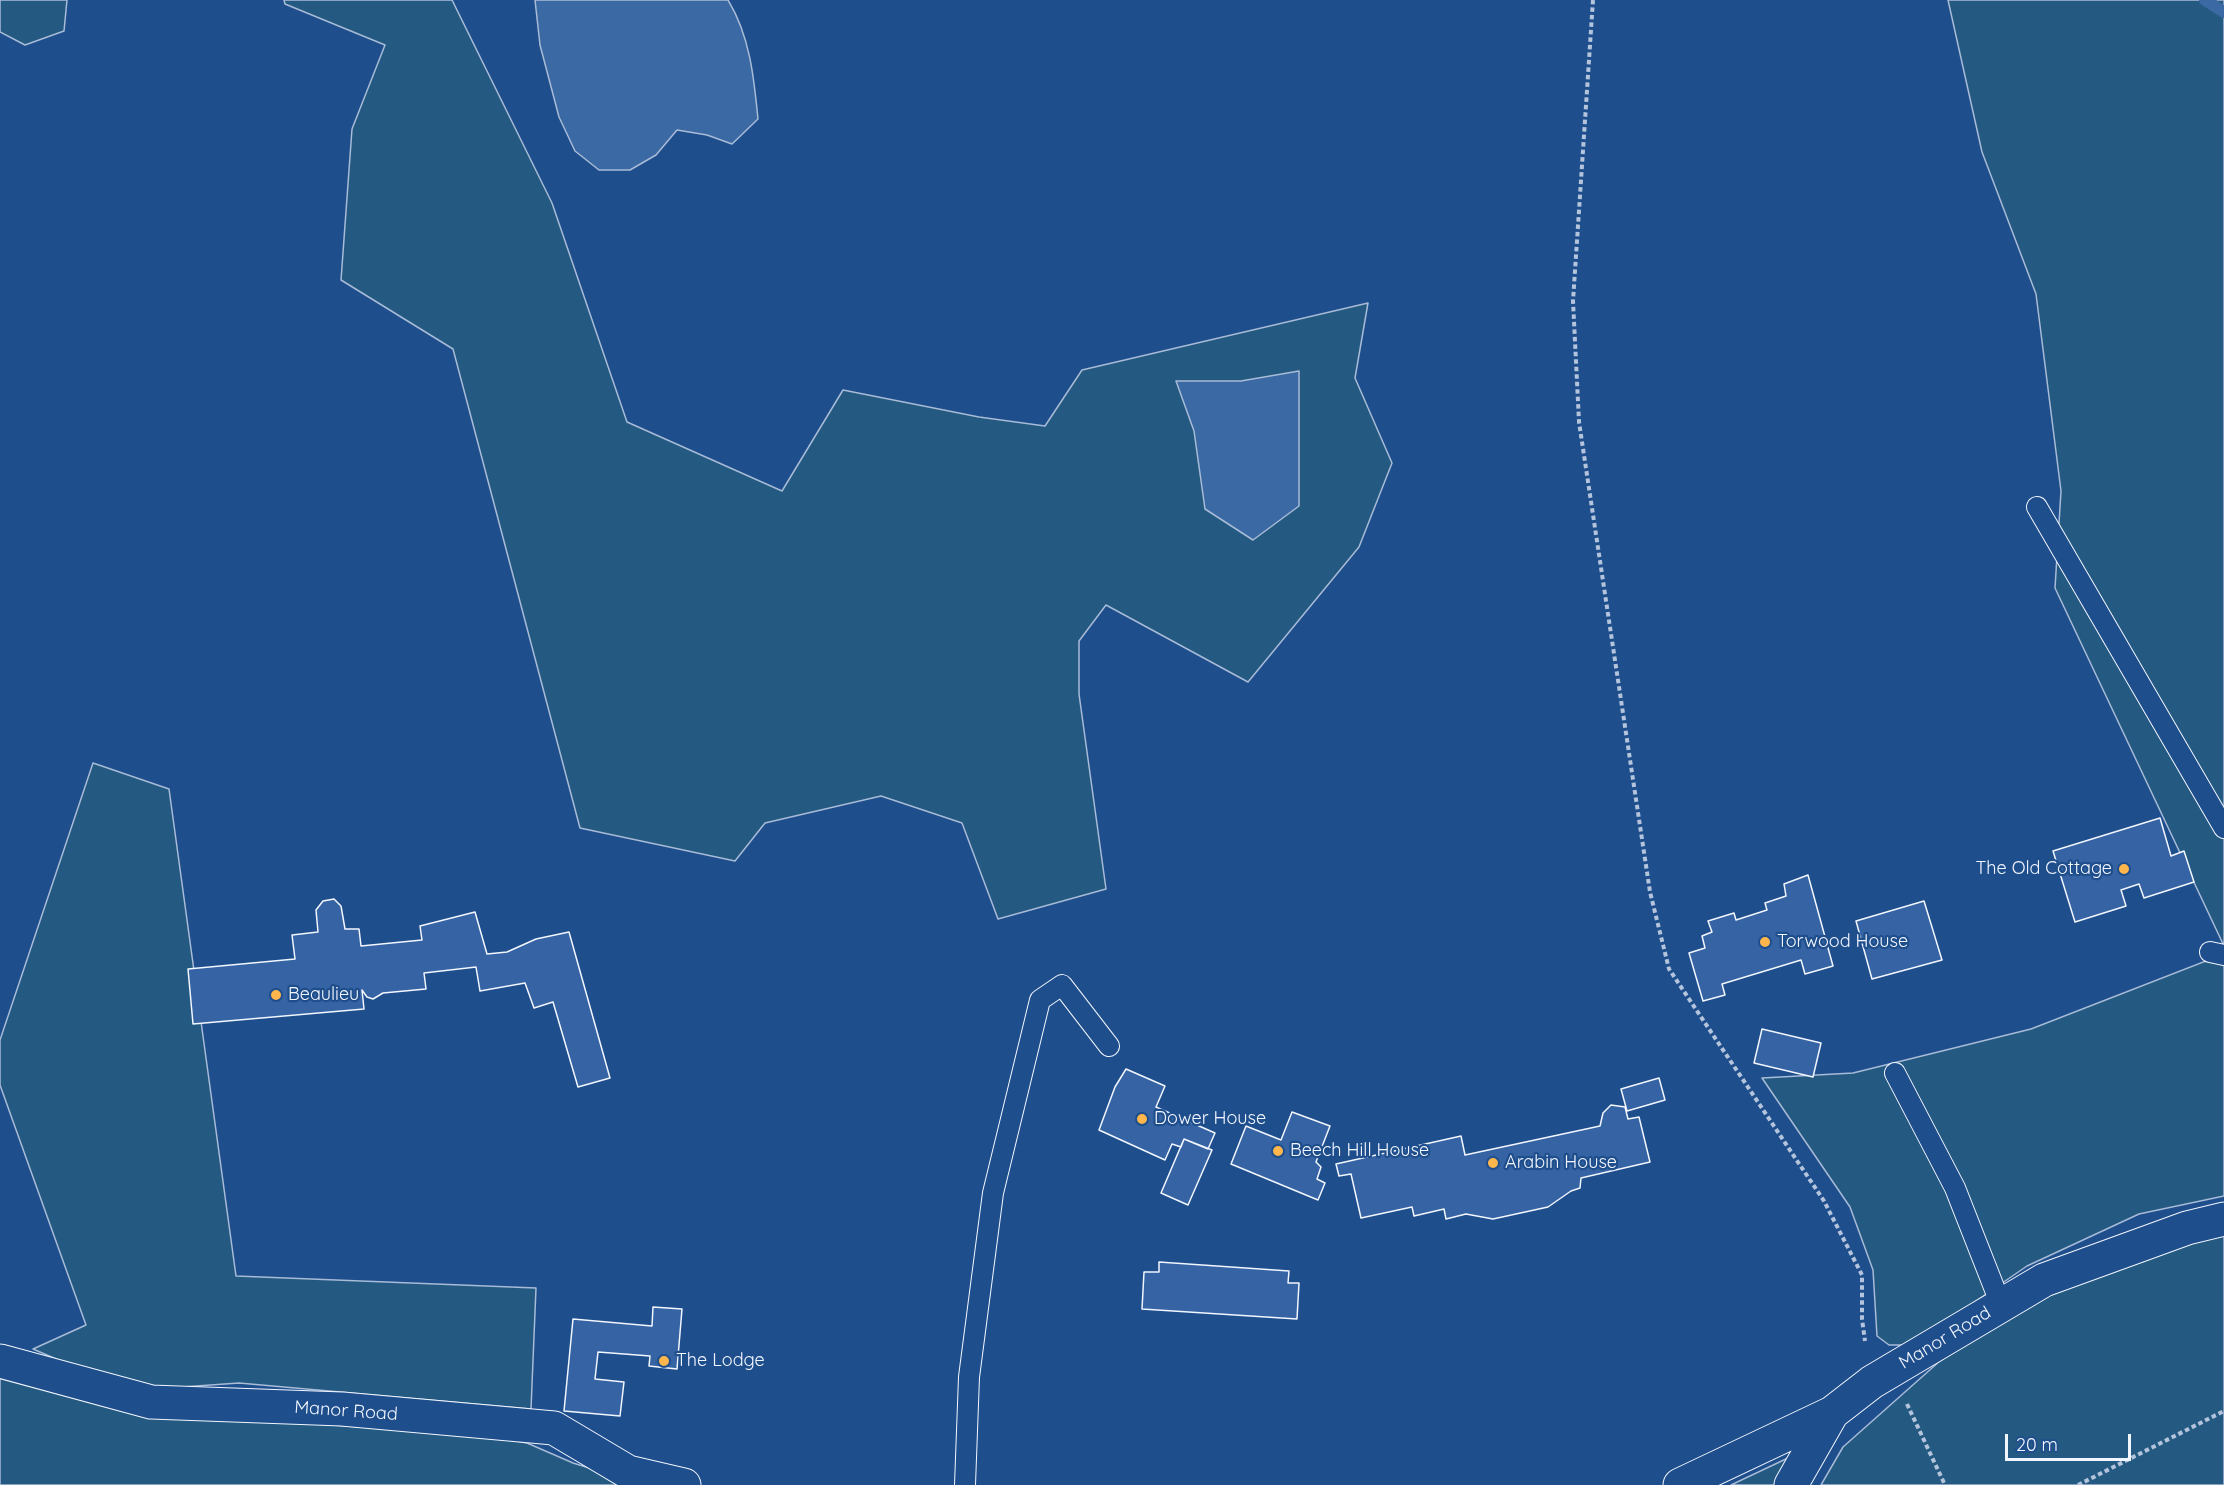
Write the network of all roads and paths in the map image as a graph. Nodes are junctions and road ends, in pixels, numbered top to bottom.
1 (1593, 0) edge
2 (2037, 507) dead end
3 (2224, 828) edge
4 (1109, 1046) dead end
5 (1895, 1073) dead end
6 (2224, 1219) edge
7 (2001, 1305) junction
8 (0, 1361) edge
9 (1884, 1375) junction
10 (2224, 1411) edge
11 (1832, 1413) junction
12 (684, 1485) edge
13 (965, 1485) edge
14 (1680, 1485) edge
15 (1791, 1485) edge
16 (1945, 1485) edge
17 (2078, 1485) edge

1 - 9 path
2 - 3 lane
4 - 13 lane
5 - 7 lane
6 - 7 street, Manor Road
7 - 9 street, Manor Road
8 - 12 street, Manor Road
9 - 11 street, Manor Road
9 - 16 path
10 - 17 path
11 - 14 street, Manor Road
11 - 15 street

